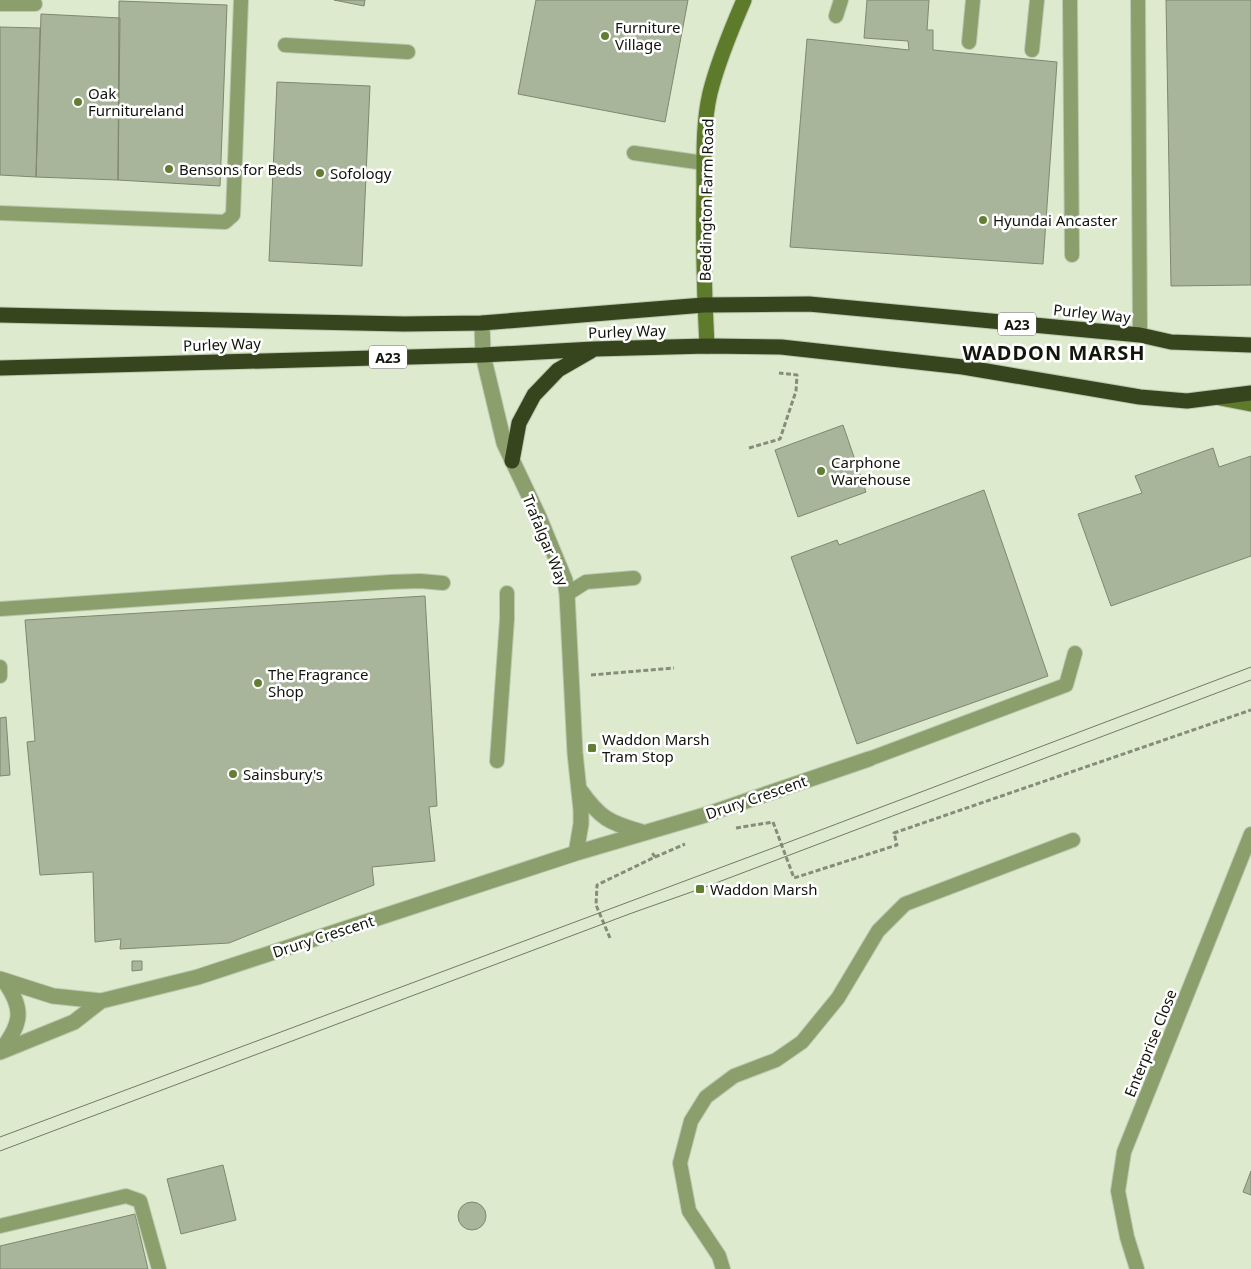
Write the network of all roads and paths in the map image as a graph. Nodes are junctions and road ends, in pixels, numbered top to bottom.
1 (241, 0) edge
2 (744, 0) edge
3 (840, 0) edge
4 (973, 0) edge
5 (1037, 0) edge
6 (1070, 0) edge
7 (1138, 0) edge
8 (0, 4) edge
9 (35, 4) dead end
10 (836, 16) dead end
11 (969, 42) dead end
12 (284, 45) dead end
13 (1032, 50) dead end
14 (408, 52) dead end
15 (634, 153) dead end
16 (704, 163) junction
17 (0, 212) edge
18 (1072, 255) dead end
19 (704, 304) junction
20 (0, 315) edge
21 (482, 323) junction
22 (1140, 336) junction
23 (1251, 345) edge
24 (707, 346) junction
25 (594, 349) junction
26 (483, 355) junction
27 (0, 368) edge
28 (779, 373) dead end
29 (1251, 393) edge
30 (1216, 398) junction
31 (1251, 404) edge
32 (749, 448) dead end
33 (512, 461) junction
34 (634, 578) dead end
35 (443, 583) dead end
36 (506, 593) dead end
37 (567, 594) junction
38 (0, 608) edge
39 (1075, 653) dead end
40 (0, 667) edge
41 (674, 668) dead end
42 (0, 676) edge
43 (592, 683) dead end
44 (1251, 710) edge
45 (869, 759) joint
46 (497, 762) dead end
47 (579, 788) junction
48 (730, 828) dead end
49 (642, 832) junction
50 (1251, 834) edge
51 (1073, 840) dead end
52 (576, 853) junction
53 (610, 938) dead end
54 (2, 980) edge
55 (101, 1002) junction
56 (0, 1226) edge
57 (159, 1269) edge
58 (723, 1269) edge
59 (1137, 1269) edge

1 - 17 lane
2 - 16 street, Beddington Farm Road
3 - 10 lane
4 - 11 lane
5 - 13 lane
6 - 18 lane
7 - 22 lane
8 - 9 lane
12 - 14 lane
15 - 16 lane
16 - 19 street, Beddington Farm Road
19 - 21 highway, Purley Way / A23
19 - 22 highway, Purley Way / A23
19 - 24 street, Beddington Farm Road
20 - 21 highway, Purley Way / A23
21 - 26 street, Trafalgar Way
22 - 23 highway, Purley Way / A23
24 - 25 highway, Purley Way / A23
24 - 30 highway, Purley Way / A23
25 - 26 highway, Purley Way / A23
25 - 33 highway
26 - 27 highway, Purley Way / A23
26 - 33 street, Trafalgar Way
28 - 32 path
29 - 30 highway, Purley Way / A23
30 - 31 street
33 - 37 street, Trafalgar Way
34 - 37 lane
35 - 38 lane
36 - 46 lane
37 - 47 street, Trafalgar Way
39 - 45 lane
40 - 42 lane
41 - 43 path
44 - 48 path
45 - 49 street, Drury Crescent
47 - 49 street
47 - 52 street, Trafalgar Way
49 - 52 street, Drury Crescent
49 - 53 path
50 - 59 lane, Enterprise Close
51 - 58 lane
52 - 55 street, Drury Crescent
54 - 55 street, Drury Crescent
54 - 55 street
56 - 57 lane

